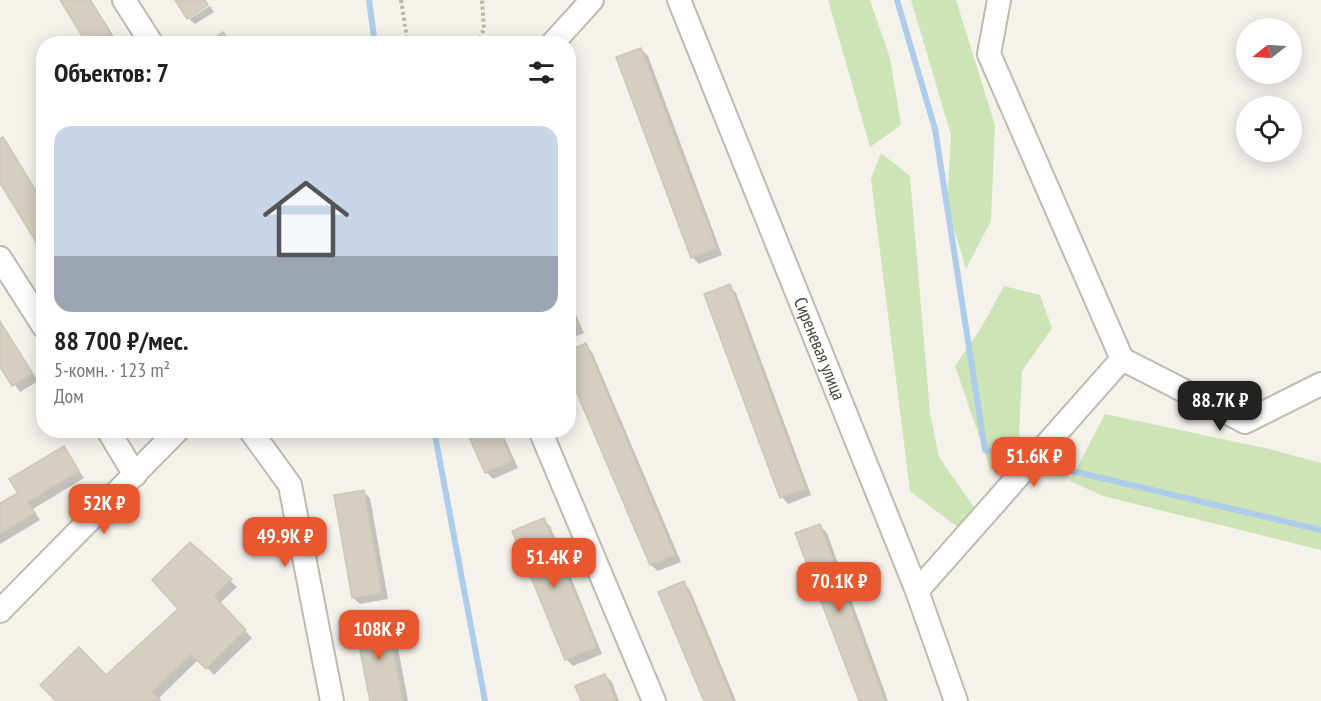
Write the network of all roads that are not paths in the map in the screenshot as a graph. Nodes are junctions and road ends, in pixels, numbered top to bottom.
1 (124, 0) edge
2 (592, 0) edge
3 (679, 0) edge
4 (999, 0) edge
5 (147, 36) edge
6 (559, 36) edge
7 (0, 258) edge
8 (36, 314) edge
9 (1122, 359) junction
10 (1321, 384) edge
11 (113, 438) edge
12 (170, 438) edge
13 (256, 438) edge
14 (543, 438) edge
15 (135, 475) junction
16 (917, 591) junction
17 (0, 611) edge
18 (332, 701) edge
19 (654, 701) edge
20 (956, 701) edge

1 - 5 street
2 - 6 street
3 - 16 street, Сиреневая улица
4 - 9 street
7 - 8 street
9 - 10 street
9 - 16 street
11 - 15 street
12 - 15 street
13 - 18 street
14 - 19 street
15 - 17 street
16 - 20 street, Сиреневая улица

